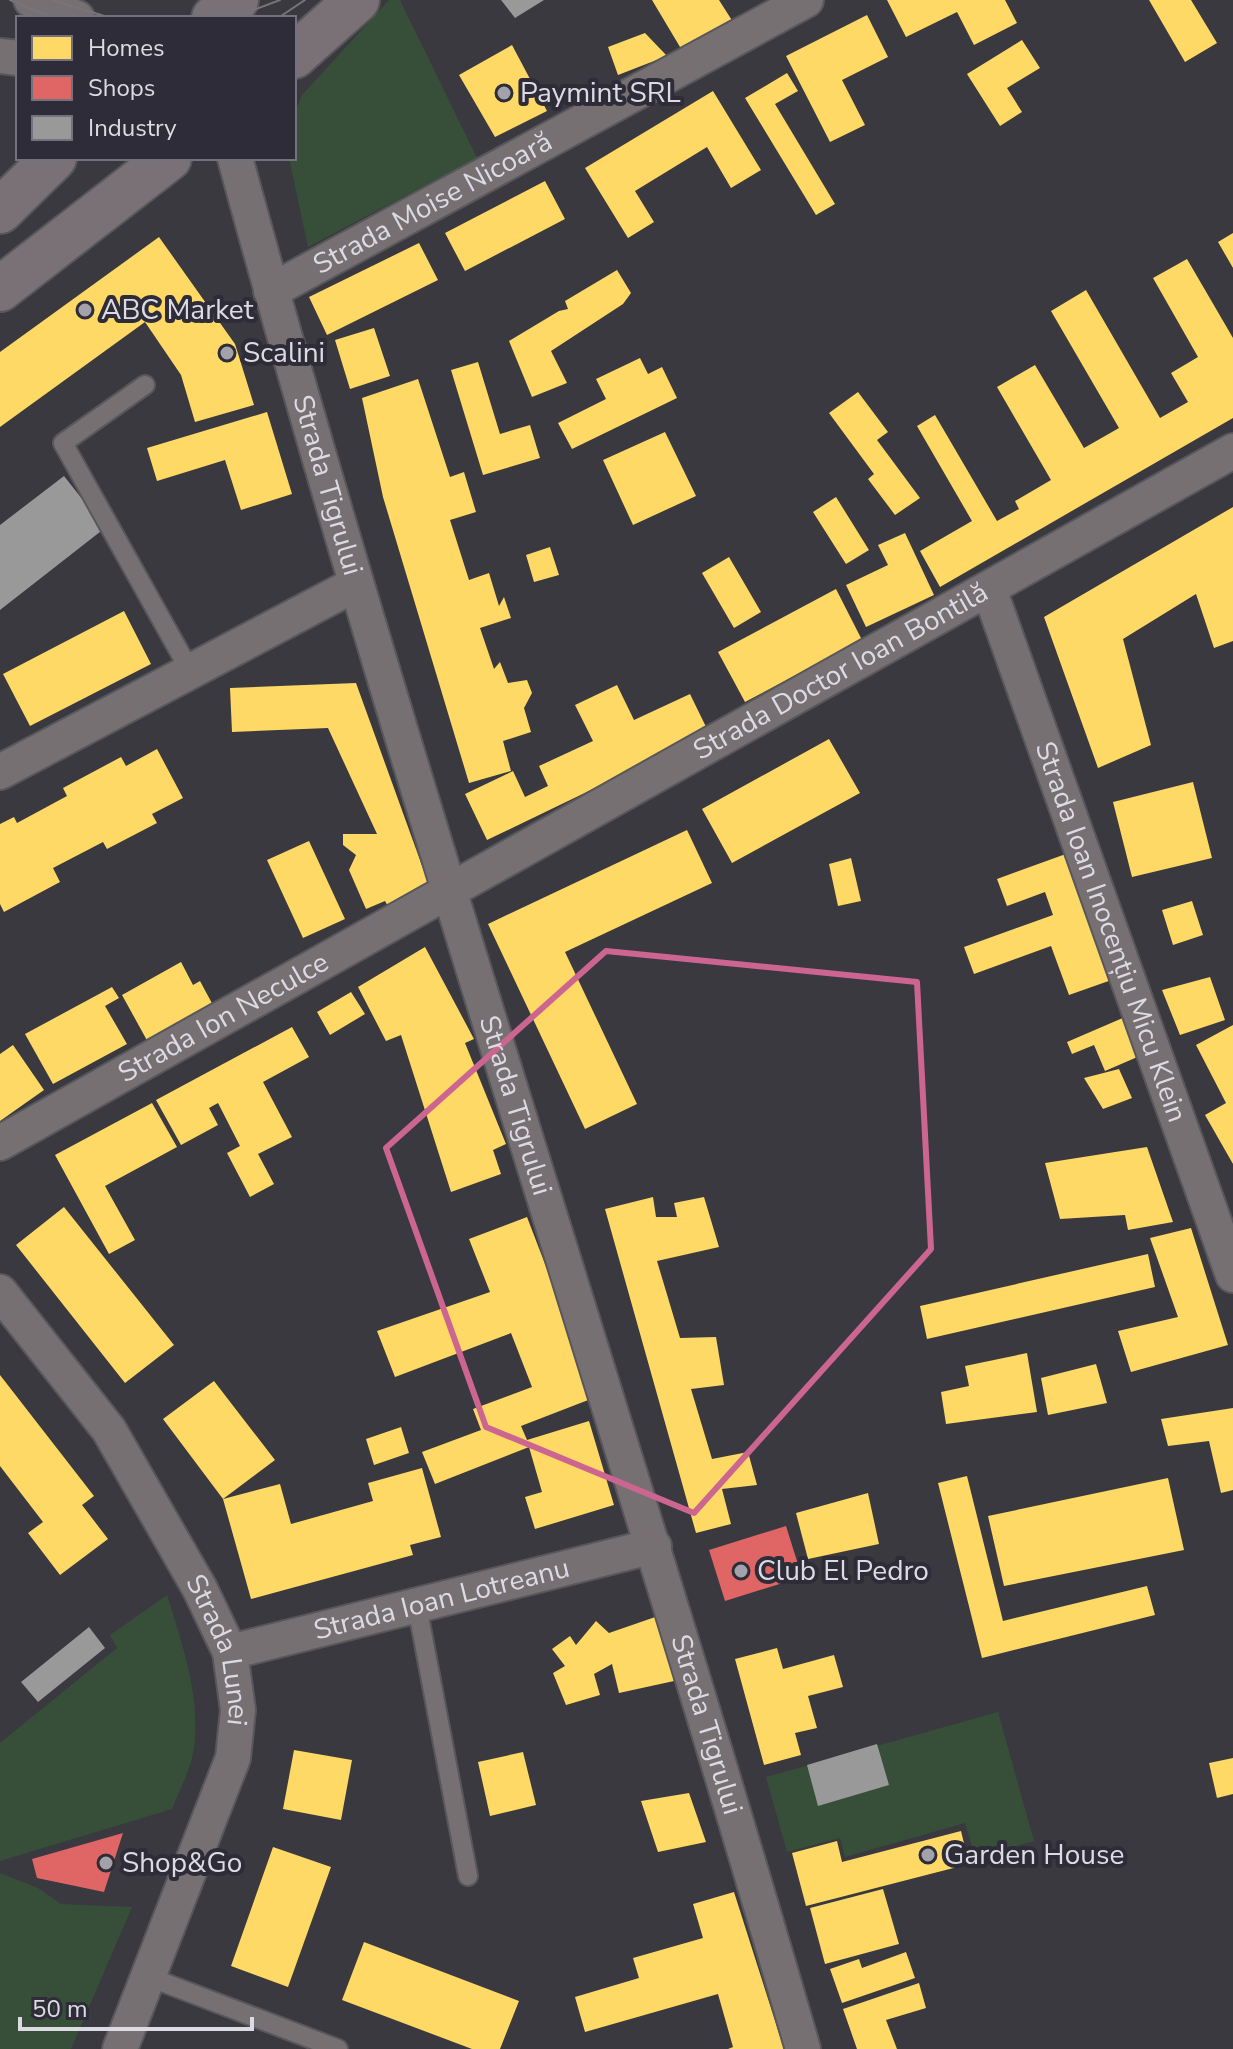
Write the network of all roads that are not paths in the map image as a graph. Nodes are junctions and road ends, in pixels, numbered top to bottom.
1 (31, 0) edge
2 (236, 0) edge
3 (357, 0) edge
4 (806, 0) edge
5 (72, 16) edge
6 (216, 16) edge
7 (296, 54) edge
8 (52, 160) edge
9 (166, 160) edge
10 (236, 160) edge
11 (0, 211) edge
12 (0, 289) edge
13 (271, 291) junction
14 (145, 385) dead end
15 (1233, 451) edge
16 (354, 585) junction
17 (989, 589) junction
18 (189, 669) junction
19 (0, 772) edge
20 (448, 892) junction
21 (0, 1143) edge
22 (1228, 1240) edge
23 (1233, 1275) edge
24 (0, 1292) edge
25 (654, 1546) junction
26 (417, 1606) junction
27 (230, 1652) junction
28 (468, 1876) dead end
29 (149, 1977) junction
30 (120, 2049) edge
31 (338, 2049) edge
32 (803, 2049) edge

1 - 5 street
2 - 6 main road
3 - 7 main road
4 - 13 street, Strada Moise Nicoară
8 - 11 main road
9 - 12 main road
10 - 13 street, Strada Tigrului
13 - 16 street, Strada Tigrului
14 - 18 lane
15 - 17 street, Strada Doctor Ioan Bontilă
16 - 18 street
16 - 20 street, Strada Tigrului
17 - 20 street, Strada Doctor Ioan Bontilă
17 - 22 street, Strada Ioan Inocențiu Micu Klein
18 - 19 street
20 - 21 street, Strada Ion Neculce
20 - 25 street, Strada Tigrului
22 - 23 street, Strada Ioan Inocențiu Micu Klein
24 - 27 street, Strada Lunei
25 - 26 street, Strada Ioan Lotreanu
25 - 32 street, Strada Tigrului
26 - 27 street, Strada Ioan Lotreanu
26 - 28 lane
27 - 29 street, Strada Lunei
29 - 30 street, Strada Lunei
29 - 31 lane

